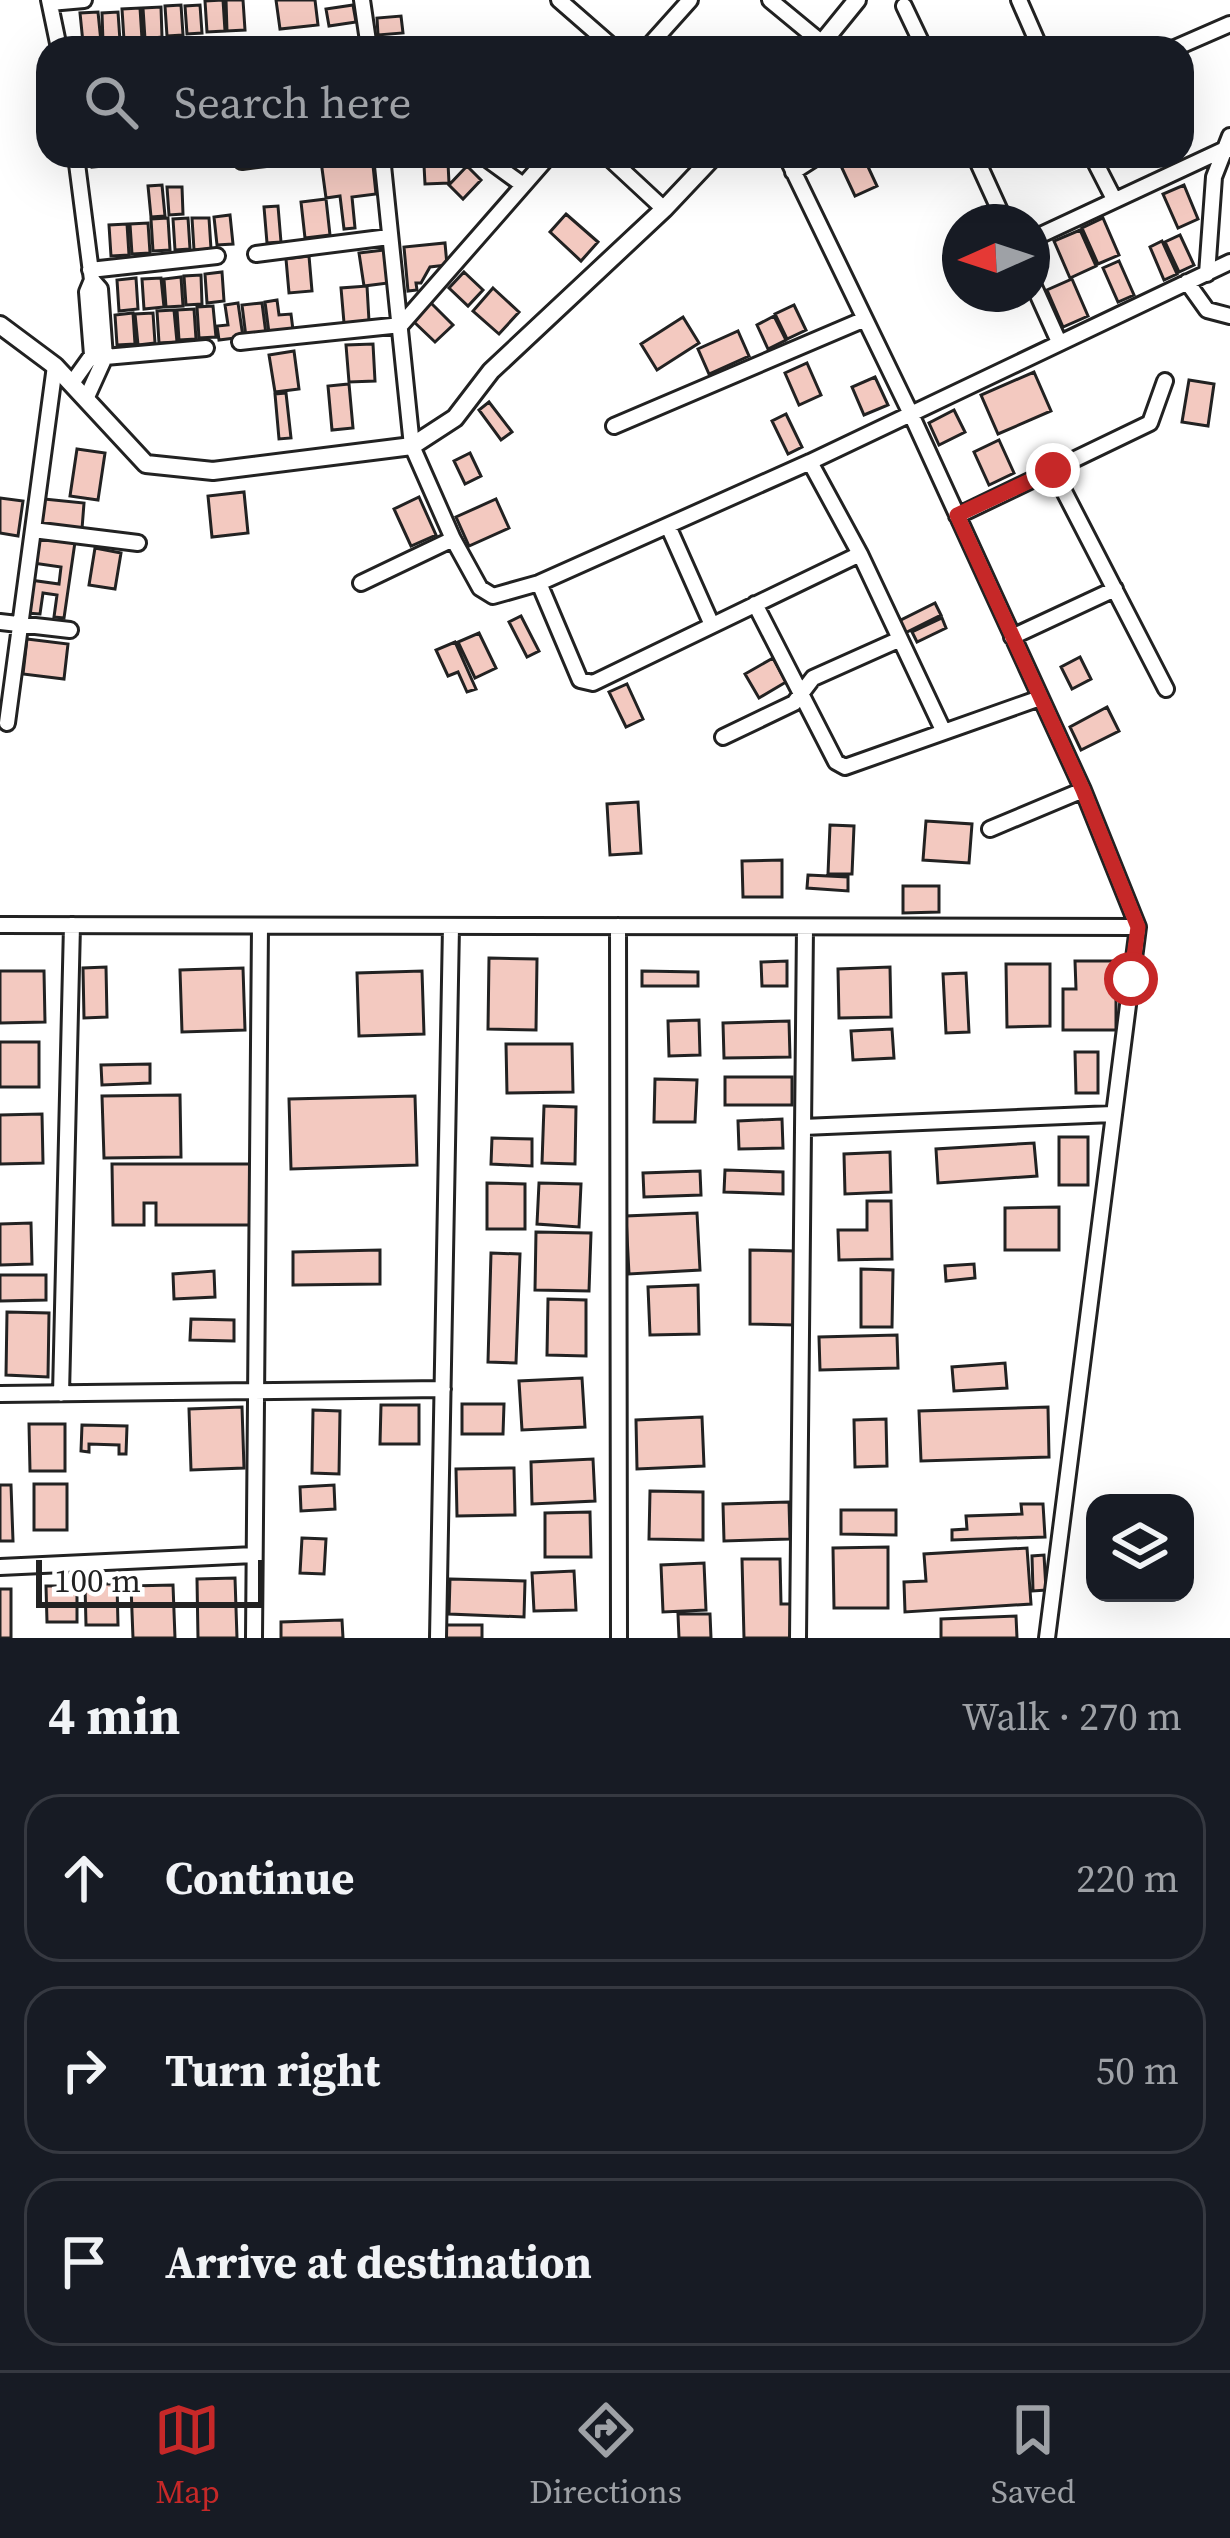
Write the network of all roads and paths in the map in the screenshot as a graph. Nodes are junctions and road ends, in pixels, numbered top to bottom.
1 (84, 0) edge
2 (362, 0) edge
3 (559, 0) edge
4 (770, 0) edge
5 (857, 0) edge
6 (1020, 0) edge
7 (50, 2) edge
8 (680, 4) edge
9 (904, 6) dead end
10 (1230, 24) edge
11 (57, 36) edge
12 (367, 36) edge
13 (600, 36) edge
14 (656, 36) edge
15 (809, 36) edge
16 (828, 36) edge
17 (918, 36) edge
18 (1035, 36) edge
19 (1194, 40) edge
20 (1228, 145) edge
21 (1194, 161) edge
22 (78, 168) edge
23 (383, 168) edge
24 (500, 168) edge
25 (538, 168) edge
26 (620, 168) edge
27 (702, 168) edge
28 (792, 168) edge
29 (800, 168) edge
30 (980, 168) edge
31 (1098, 168) edge
32 (1179, 168) edge
33 (794, 172) junction
34 (523, 185) junction
35 (1114, 199) junction
36 (997, 204) edge
37 (664, 209) junction
38 (1050, 230) edge
39 (389, 237) junction
40 (256, 254) dead end
41 (217, 256) dead end
42 (1230, 262) edge
43 (1207, 274) junction
44 (91, 275) junction
45 (1187, 282) junction
46 (1046, 312) edge
47 (1230, 316) edge
48 (865, 319) junction
49 (0, 325) edge
50 (401, 325) junction
51 (1059, 342) junction
52 (240, 343) dead end
53 (206, 348) dead end
54 (105, 357) junction
55 (55, 366) junction
56 (1165, 381) dead end
57 (72, 383) junction
58 (86, 399) junction
59 (910, 412) junction
60 (614, 425) dead end
61 (412, 446) junction
62 (810, 462) junction
63 (1053, 470) junction
64 (957, 515) junction
65 (668, 526) junction
66 (33, 530) junction
67 (453, 538) junction
68 (138, 543) dead end
69 (860, 554) junction
70 (361, 583) dead end
71 (539, 584) junction
72 (1115, 590) junction
73 (755, 604) junction
74 (0, 622) edge
75 (20, 625) junction
76 (712, 625) junction
77 (70, 630) dead end
78 (1012, 637) junction
79 (898, 640) junction
80 (1166, 689) dead end
81 (801, 698) junction
82 (1040, 698) junction
83 (7, 723) dead end
84 (943, 730) junction
85 (723, 737) dead end
86 (1083, 790) junction
87 (990, 829) dead end
88 (0, 925) edge
89 (72, 925) junction
90 (260, 926) junction
91 (451, 926) junction
92 (618, 926) junction
93 (805, 927) junction
94 (1138, 927) junction
95 (1113, 1114) junction
96 (803, 1127) junction
97 (442, 1389) junction
98 (256, 1391) junction
99 (0, 1394) edge
100 (61, 1394) junction
101 (254, 1556) junction
102 (0, 1567) edge
103 (254, 1638) edge
104 (438, 1638) edge
105 (619, 1638) edge
106 (798, 1638) edge
107 (1047, 1638) edge

1 - 7 street
2 - 12 street
3 - 13 street
4 - 15 street
5 - 16 street
6 - 18 street
7 - 11 street
8 - 14 street
9 - 17 street
10 - 19 street
20 - 21 street
20 - 43 street
22 - 44 street
23 - 39 street
24 - 34 street
25 - 34 street
26 - 37 street
27 - 37 street
28 - 33 street
29 - 33 street
30 - 36 street
31 - 35 street
32 - 35 street
33 - 48 street
34 - 50 street
35 - 38 street
37 - 61 street
39 - 40 street
39 - 50 street
41 - 44 street
42 - 43 street
43 - 45 street
44 - 54 street
44 - 57 street
45 - 47 street
45 - 51 street
46 - 51 street
48 - 59 street
48 - 60 street
49 - 55 street
50 - 52 street
50 - 61 street
51 - 59 street
53 - 54 street
54 - 58 street
55 - 57 street
55 - 66 street
56 - 63 street
57 - 58 street
58 - 61 street
59 - 62 street
59 - 64 street
61 - 67 street
62 - 65 street
62 - 69 street
63 - 64 street
63 - 72 street
64 - 78 street
65 - 71 street
65 - 76 street
66 - 68 street
66 - 75 street
67 - 70 street
67 - 71 street
69 - 73 street
69 - 79 street
71 - 76 street
72 - 78 street
72 - 80 street
73 - 76 street
73 - 81 street
74 - 75 street
75 - 77 street
75 - 83 street
78 - 82 street
79 - 81 street
79 - 84 street
81 - 84 street
81 - 85 street
82 - 84 street
82 - 86 street
86 - 87 street
86 - 94 street
88 - 89 street
89 - 90 street
89 - 100 street
90 - 91 street
90 - 98 street
91 - 92 street
91 - 97 street
92 - 93 street
92 - 105 street
93 - 94 street
93 - 96 street
94 - 95 street
95 - 96 street
95 - 107 street
96 - 106 street
97 - 98 street
97 - 104 street
98 - 100 street
98 - 101 street
99 - 100 street
101 - 102 street
101 - 103 street

